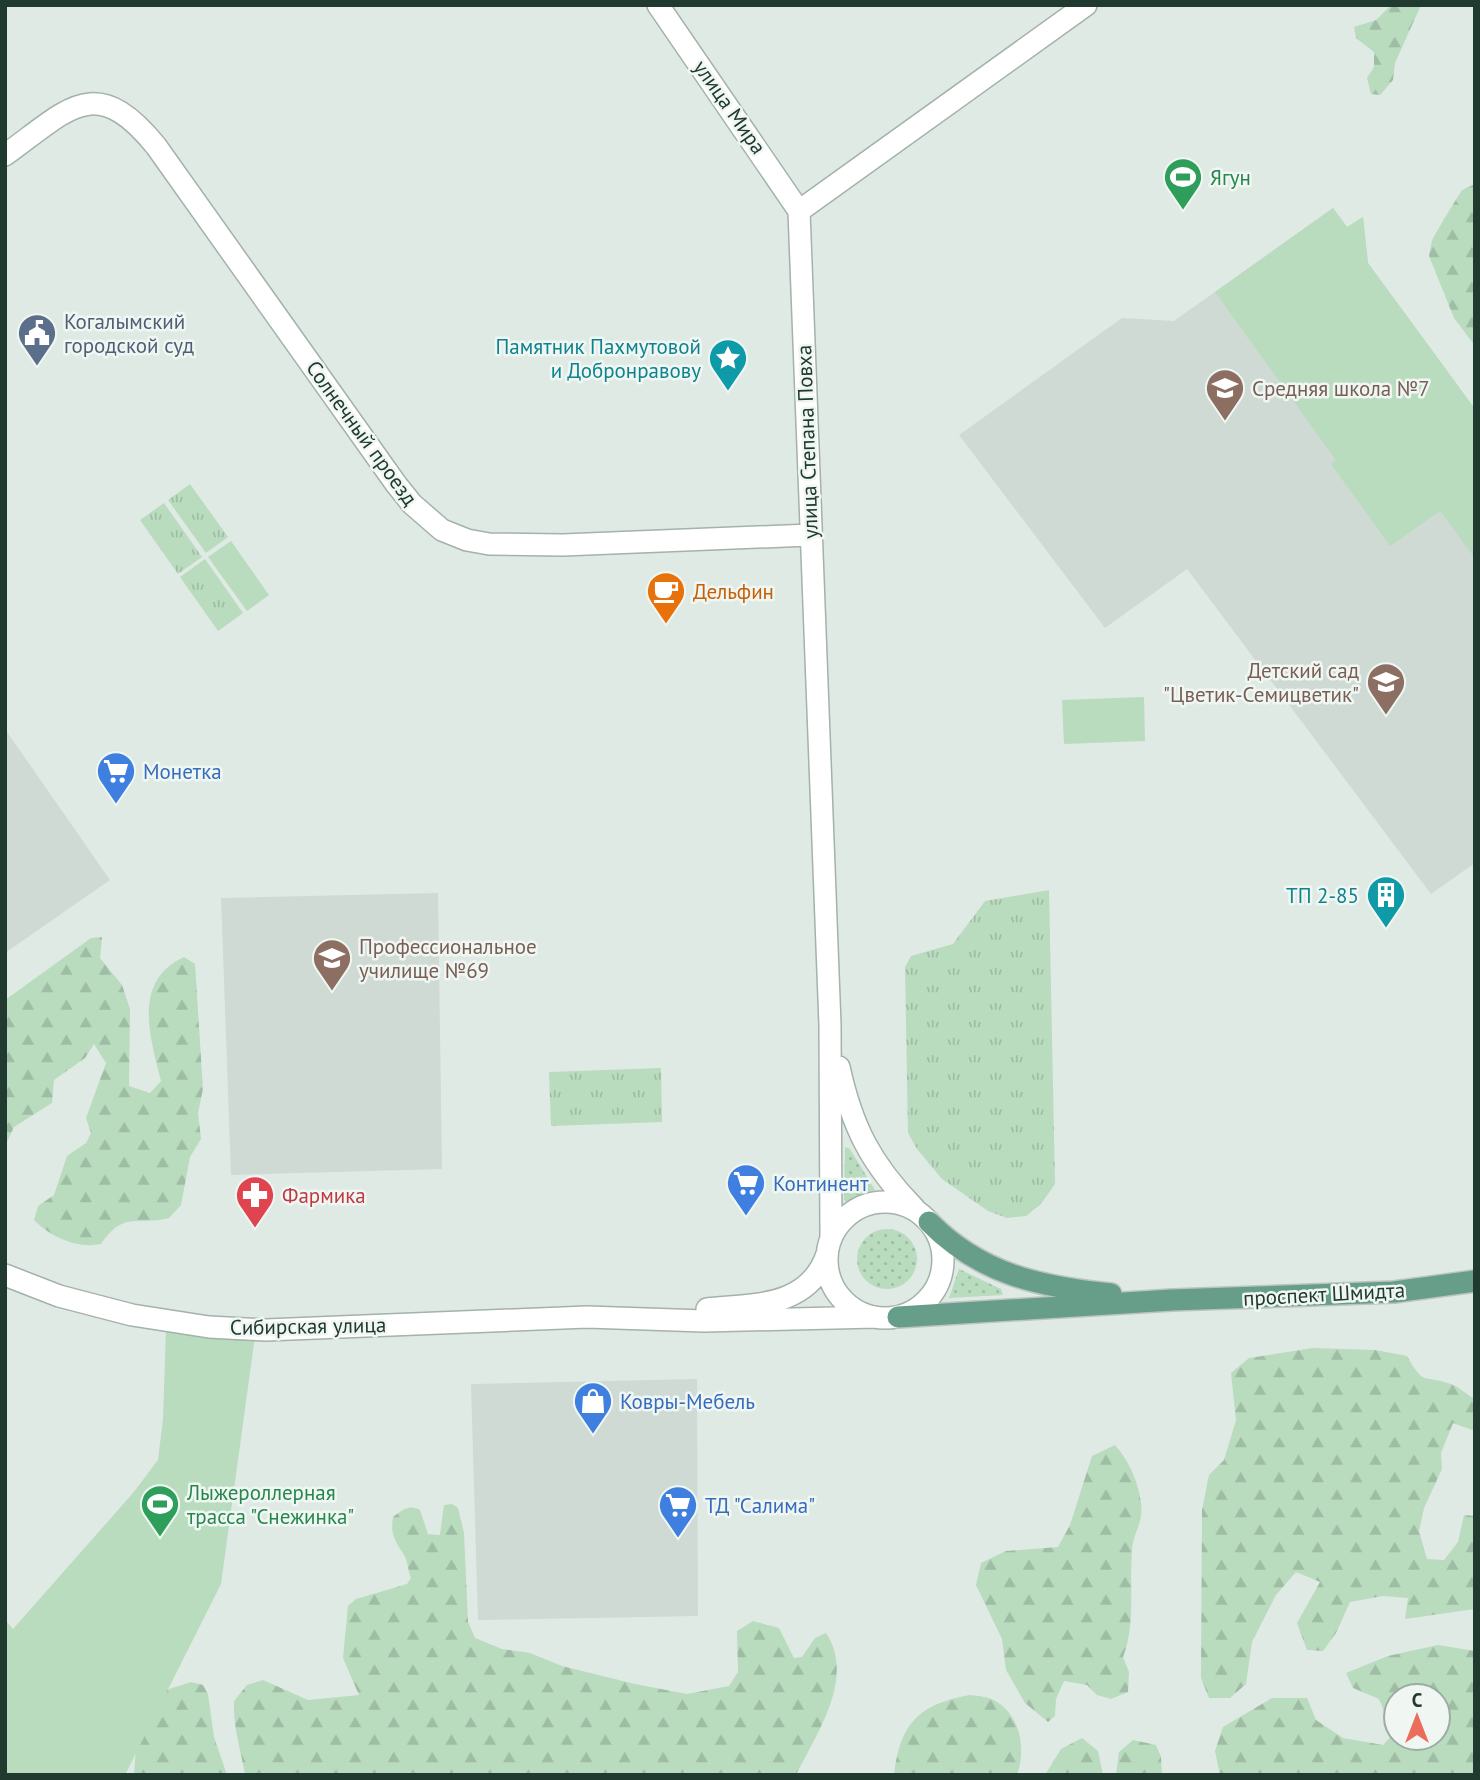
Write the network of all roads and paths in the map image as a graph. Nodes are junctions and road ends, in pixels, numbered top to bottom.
1 (658, 5) edge
2 (1086, 5) edge
3 (5, 155) edge
4 (799, 211) junction
5 (810, 535) junction
6 (830, 1025) junction
7 (923, 1217) junction
8 (830, 1243) junction
9 (5, 1275) edge
10 (1475, 1281) edge
11 (1172, 1300) junction
12 (618, 1317) junction
13 (875, 1317) junction
14 (898, 1317) junction

1 - 4 street, улица Мира
2 - 4 street
3 - 5 street, Солнечный проезд
4 - 5 street, улица Степана Повха
5 - 6 street, улица Степана Повха
6 - 7 street, улица Степана Повха
6 - 8 street, улица Степана Повха
7 - 8 street
7 - 11 main road, проспект Шмидта
7 - 14 street
8 - 12 street, Сибирская улица
8 - 13 street
9 - 12 street, Сибирская улица
10 - 11 main road, проспект Шмидта
11 - 14 main road, проспект Шмидта
12 - 13 street, Сибирская улица
13 - 14 street

